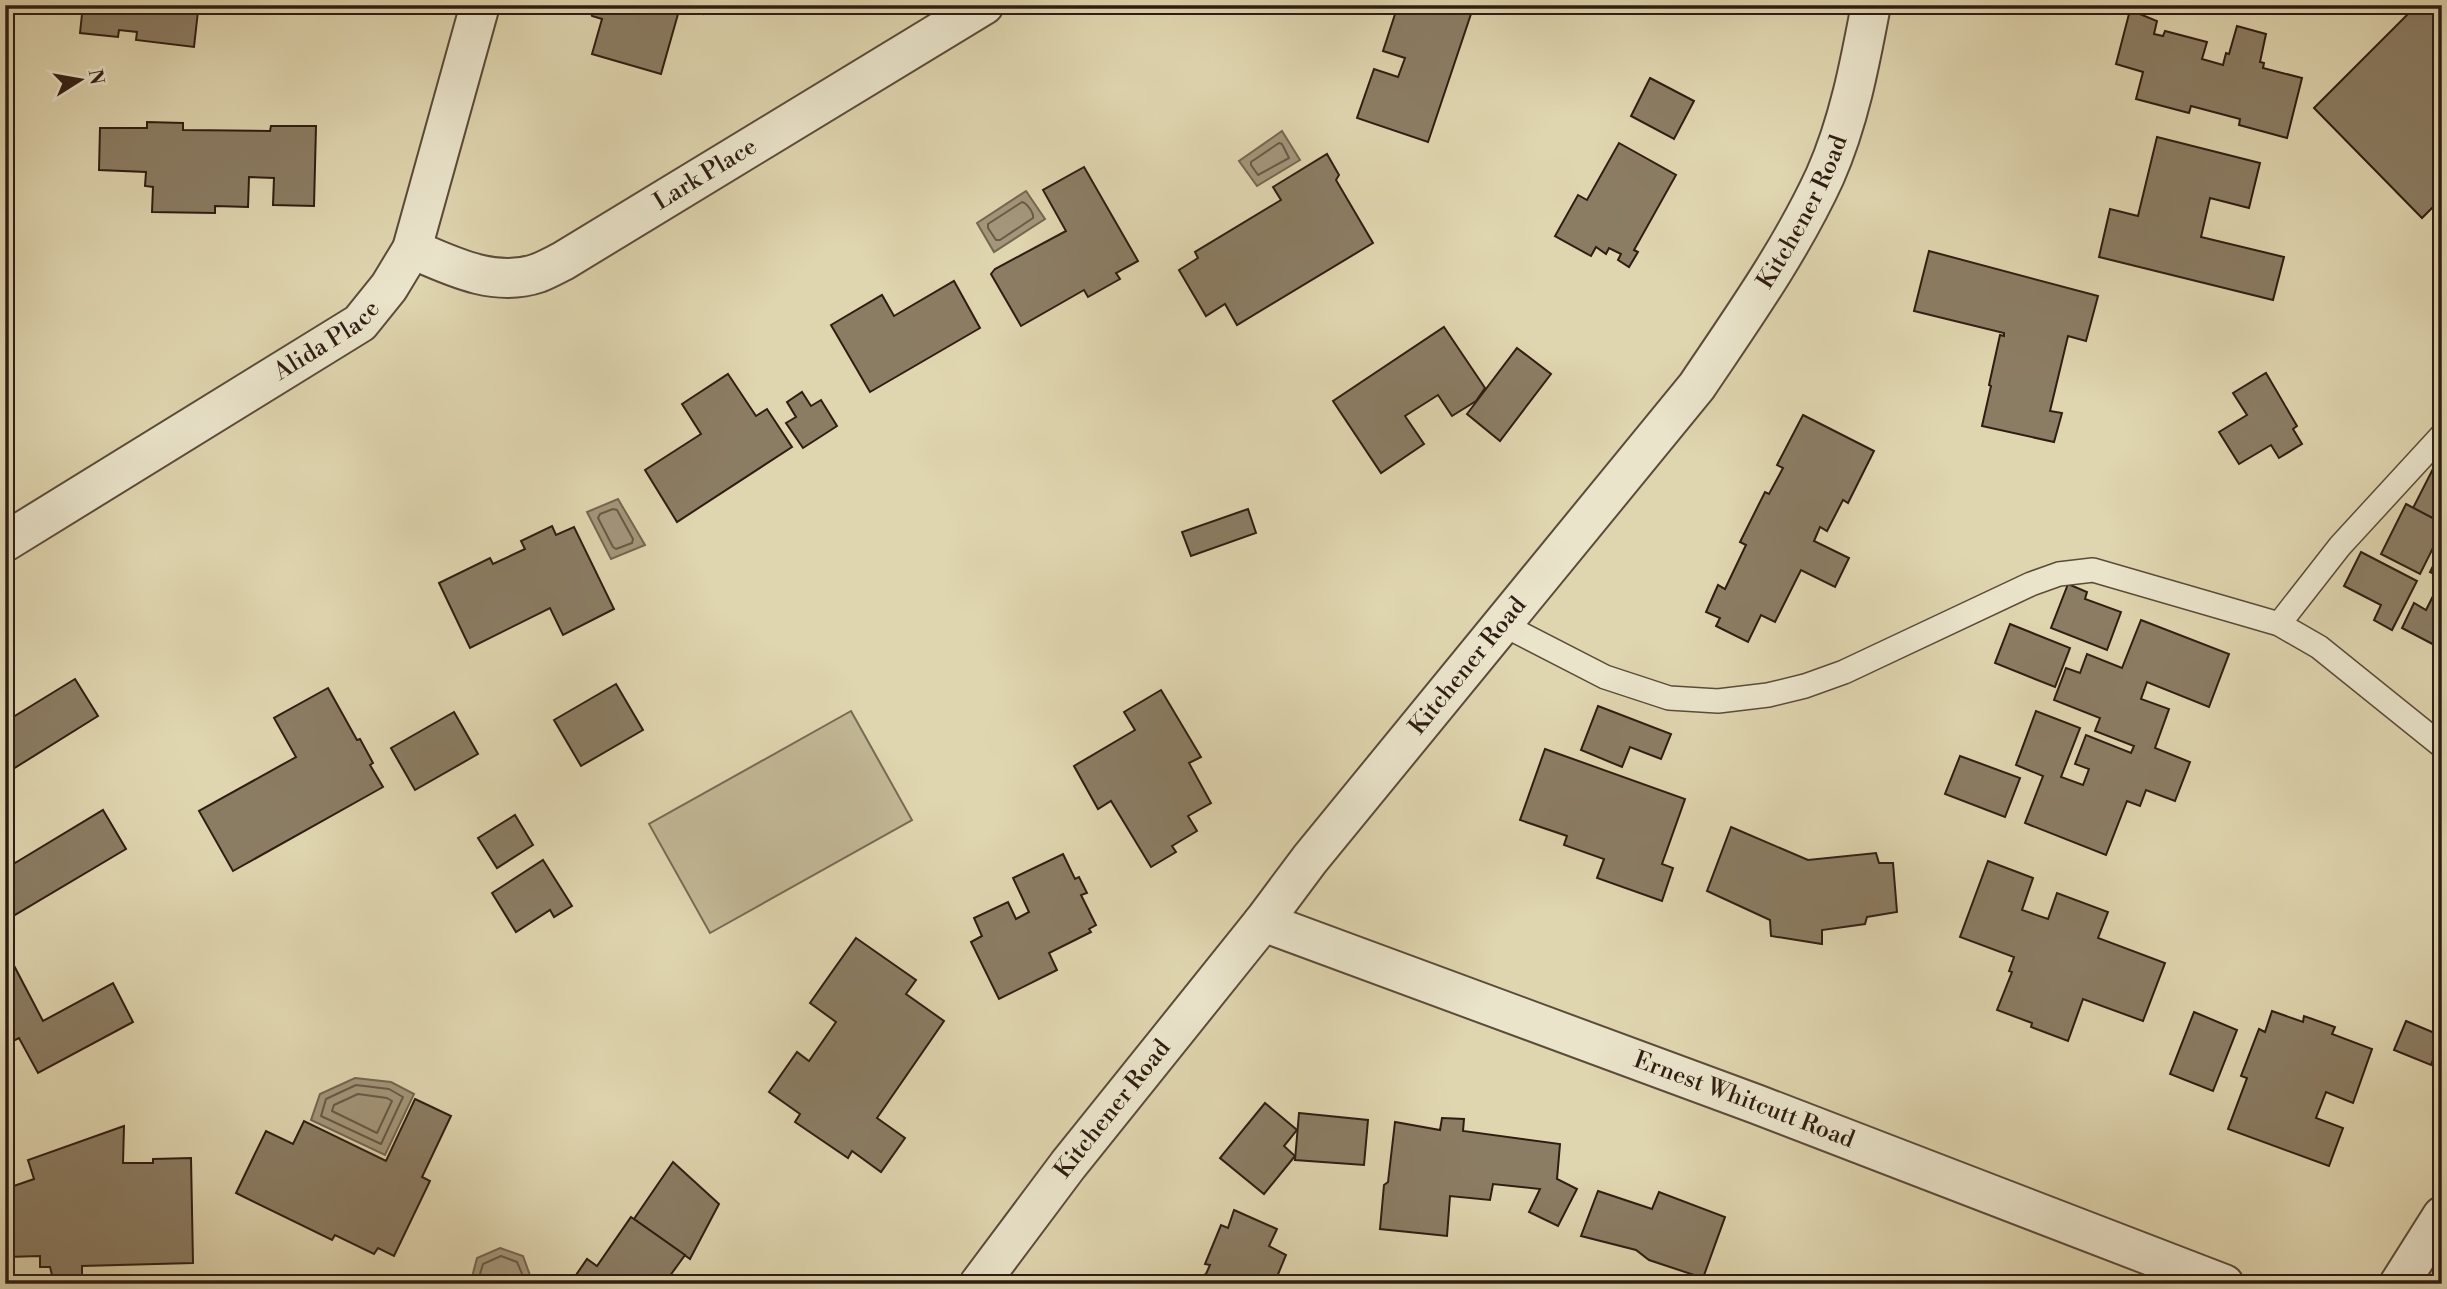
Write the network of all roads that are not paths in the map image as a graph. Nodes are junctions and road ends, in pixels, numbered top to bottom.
1 (481, 5) edge
2 (984, 5) edge
3 (1871, 5) edge
4 (412, 249) junction
5 (2442, 436) edge
6 (5, 542) edge
7 (1502, 624) junction
8 (2279, 624) junction
9 (2442, 746) edge
10 (1263, 922) junction
11 (2442, 1216) edge
12 (979, 1284) edge
13 (2224, 1284) edge
14 (2399, 1284) edge

1 - 4 street, Alida Place
2 - 4 street, Lark Place
3 - 7 street, Kitchener Road
4 - 6 street, Alida Place
5 - 8 lane
7 - 8 lane
7 - 10 street, Kitchener Road
8 - 9 lane
10 - 12 street, Kitchener Road
10 - 13 street, Ernest Whitcutt Road
11 - 14 street

